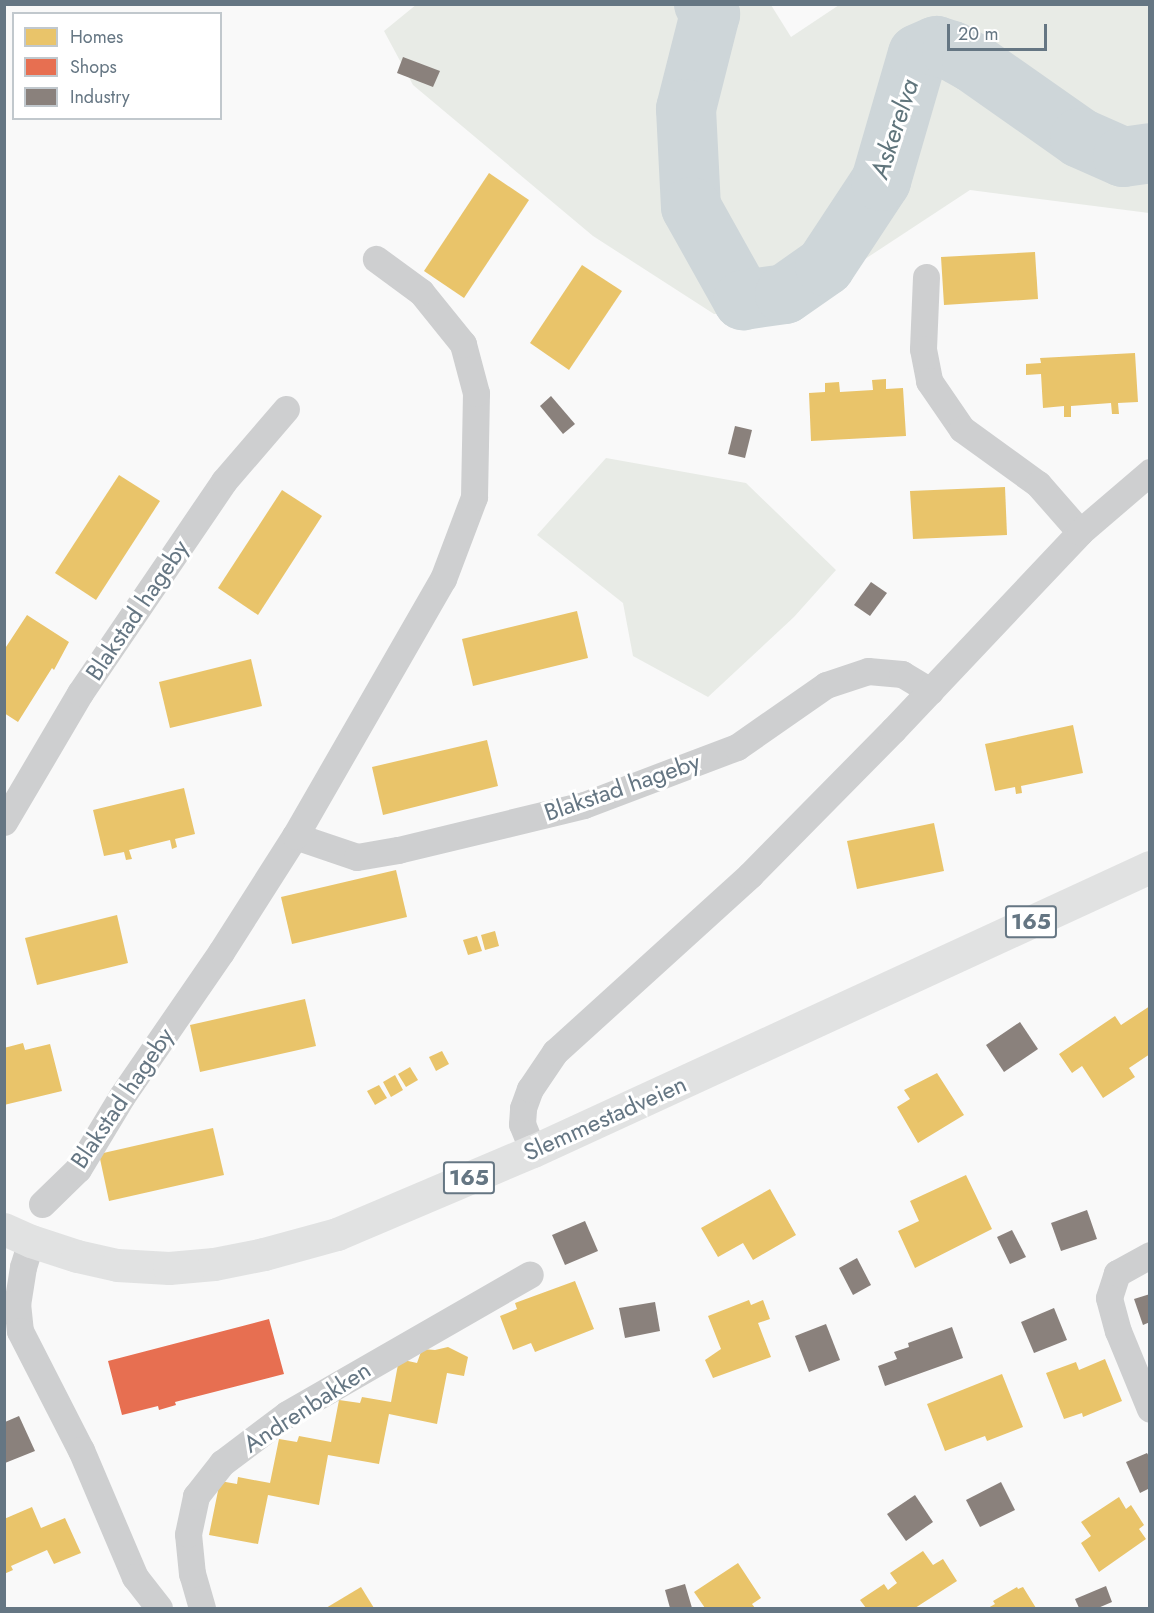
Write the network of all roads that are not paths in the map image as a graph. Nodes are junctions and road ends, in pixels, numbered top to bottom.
1 (376, 259) dead end
2 (926, 277) dead end
3 (286, 409) dead end
4 (1149, 472) edge
5 (1080, 532) junction
6 (930, 692) junction
7 (4, 822) edge
8 (295, 836) junction
9 (1149, 867) edge
10 (532, 1151) junction
11 (42, 1204) dead end
12 (18, 1235) edge
13 (1149, 1256) edge
14 (530, 1274) dead end
15 (1149, 1409) edge
16 (159, 1608) edge
17 (202, 1608) edge

1 - 8 street, Blakstad hageby
2 - 5 street
3 - 7 street, Blakstad hageby
4 - 5 street
5 - 6 street
6 - 8 street, Blakstad hageby
6 - 10 street
8 - 11 street, Blakstad hageby
9 - 10 main road, Slemmestadveien / 165
10 - 12 main road, Slemmestadveien / 165
12 - 16 street
13 - 15 street
14 - 17 street, Andrenbakken

